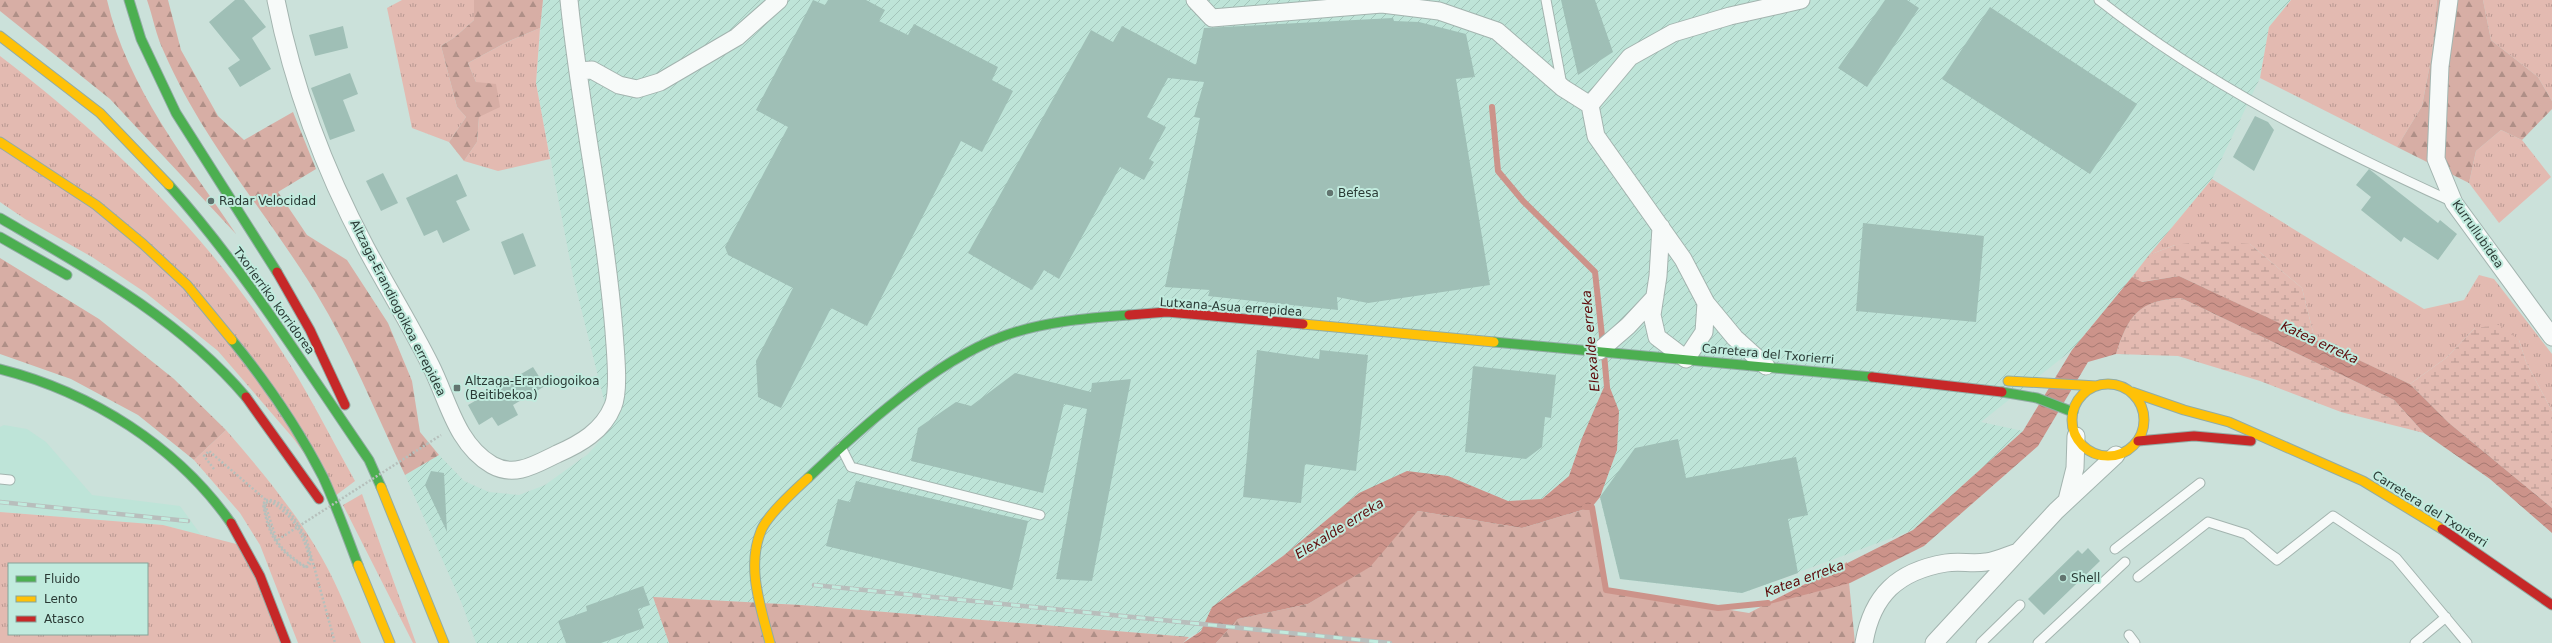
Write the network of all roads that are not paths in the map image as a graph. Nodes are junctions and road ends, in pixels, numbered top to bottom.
1 (129, 0) edge
2 (276, 0) edge
3 (569, 0) edge
4 (779, 0) edge
5 (1195, 0) edge
6 (1546, 0) edge
7 (1802, 0) edge
8 (2099, 0) edge
9 (2449, 0) edge
10 (1381, 2) edge
11 (0, 36) edge
12 (578, 71) junction
13 (1563, 88) junction
14 (1590, 105) junction
15 (0, 142) edge
16 (2454, 203) junction
17 (0, 218) edge
18 (1661, 227) junction
19 (0, 237) edge
20 (77, 281) dead end
21 (1655, 297) junction
22 (1706, 303) junction
23 (2552, 337) edge
24 (1599, 351) junction
25 (1686, 359) junction
26 (1766, 366) junction
27 (0, 369) edge
28 (1935, 384) junction
29 (2097, 386) junction
30 (2132, 392) junction
31 (238, 403) dead end
32 (2073, 412) junction
33 (2076, 436) junction
34 (2138, 441) junction
35 (841, 447) junction
36 (2287, 448) junction
37 (2116, 455) junction
38 (369, 460) junction
39 (294, 461) junction
40 (0, 479) edge
41 (10, 480) dead end
42 (2200, 484) dead end
43 (2067, 500) junction
44 (1040, 515) dead end
45 (345, 536) junction
46 (2115, 549) dead end
47 (2017, 552) junction
48 (2125, 562) dead end
49 (2138, 577) dead end
50 (2020, 605) dead end
51 (2552, 605) edge
52 (2446, 617) junction
53 (286, 643) edge
54 (390, 643) edge
55 (444, 643) edge
56 (770, 643) edge
57 (1864, 643) edge
58 (1934, 643) edge
59 (1981, 643) edge
60 (2038, 643) edge
61 (2415, 643) edge
62 (2467, 643) edge

1 - 38 main road
2 - 12 street, Altzaga-Erandiogoikoa errepidea
3 - 12 street, Altzaga-Erandiogoikoa errepidea
4 - 12 street
5 - 10 street
6 - 13 lane
7 - 14 street
8 - 16 lane
9 - 16 street, Kurrullubidea
10 - 13 street
11 - 38 main road, Txorierriko korridorea
13 - 14 street
14 - 18 street
15 - 45 main road
16 - 23 street, Kurrullubidea
17 - 39 main road
18 - 21 street
18 - 22 street
19 - 20 main road
21 - 24 street
21 - 25 street
22 - 25 street
22 - 26 street
24 - 25 main road, Carretera del Txorierri
24 - 35 main road, Lutxana-Asua errepidea
25 - 26 main road, Carretera del Txorierri
26 - 28 main road, Carretera del Txorierri
27 - 53 main road
28 - 29 main road, Carretera del Txorierri
28 - 32 main road, Carretera del Txorierri
29 - 30 main road
29 - 32 main road
30 - 34 main road
30 - 36 main road, Carretera del Txorierri
31 - 39 main road
32 - 33 main road
33 - 37 main road
33 - 43 street
34 - 36 main road, Carretera del Txorierri
34 - 37 main road
35 - 44 lane
35 - 56 main road, Lutxana-Asua errepidea
36 - 51 main road, Carretera del Txorierri
37 - 43 street
38 - 55 main road, Txorierriko korridorea
39 - 45 main road
40 - 41 lane
42 - 46 lane
43 - 47 street
45 - 54 main road
47 - 57 street
47 - 58 street
48 - 60 lane
49 - 52 lane
50 - 59 lane
52 - 61 lane
52 - 62 lane

